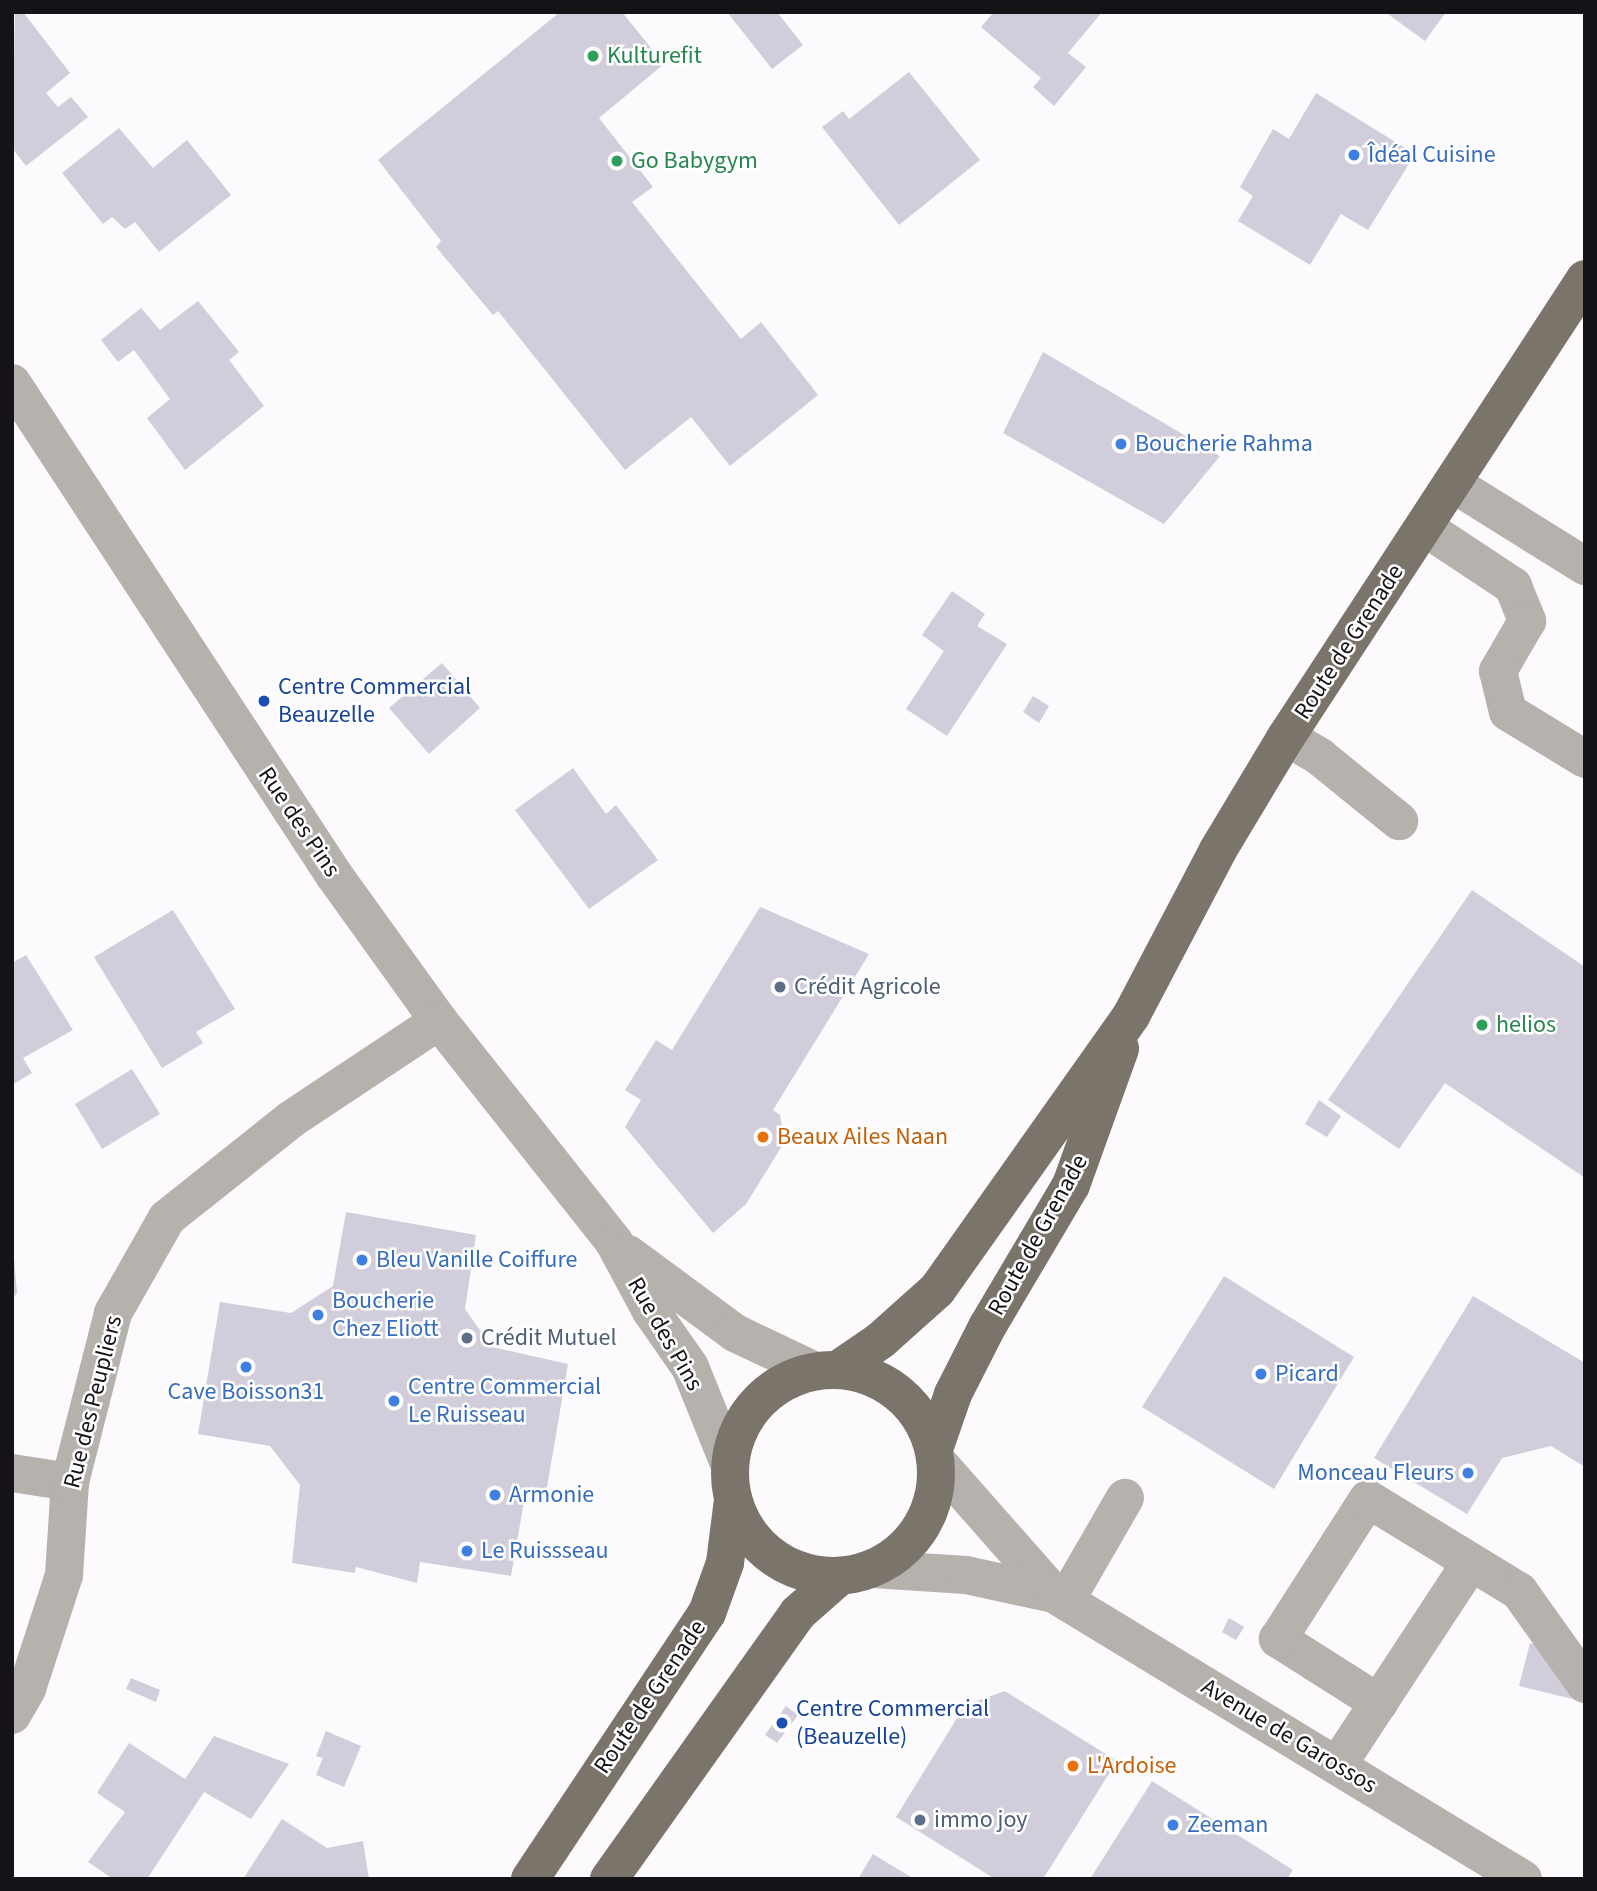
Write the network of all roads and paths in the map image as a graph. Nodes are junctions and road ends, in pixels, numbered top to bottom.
1 (1585, 279) edge
2 (12, 383) edge
3 (1452, 483) junction
4 (1424, 527) junction
5 (1585, 566) edge
6 (1286, 737) junction
7 (1584, 760) edge
8 (1399, 821) dead end
9 (1131, 1016) junction
10 (439, 1021) junction
11 (663, 1301) junction
12 (827, 1370) junction
13 (934, 1454) junction
14 (12, 1473) edge
15 (70, 1482) junction
16 (731, 1483) junction
17 (1125, 1498) dead end
18 (1469, 1565) junction
19 (856, 1573) junction
20 (1060, 1597) junction
21 (1585, 1684) edge
22 (1379, 1703) junction
23 (12, 1715) edge
24 (1337, 1766) junction
25 (530, 1879) edge
26 (609, 1879) edge
27 (1523, 1879) edge

1 - 3 main road, Route de Grenade
2 - 10 street, Rue des Pins
3 - 4 main road, Route de Grenade
3 - 5 street
4 - 6 main road, Route de Grenade
4 - 7 street
6 - 8 street
6 - 9 main road, Route de Grenade
9 - 12 main road, Route de Grenade
9 - 13 main road, Route de Grenade
10 - 11 street, Rue des Pins
10 - 15 street, Rue des Peupliers
11 - 12 street, Rue des Pins
11 - 16 street, Rue des Pins
12 - 13 main road
12 - 16 main road
13 - 19 main road
13 - 20 street, Avenue de Garossos
14 - 15 street
15 - 23 street, Rue des Peupliers
16 - 19 main road
16 - 25 main road, Route de Grenade
17 - 20 street
18 - 21 street
18 - 22 street
18 - 22 street
19 - 20 street, Avenue de Garossos
19 - 26 main road
20 - 24 street, Avenue de Garossos
22 - 24 street
24 - 27 street, Avenue de Garossos

